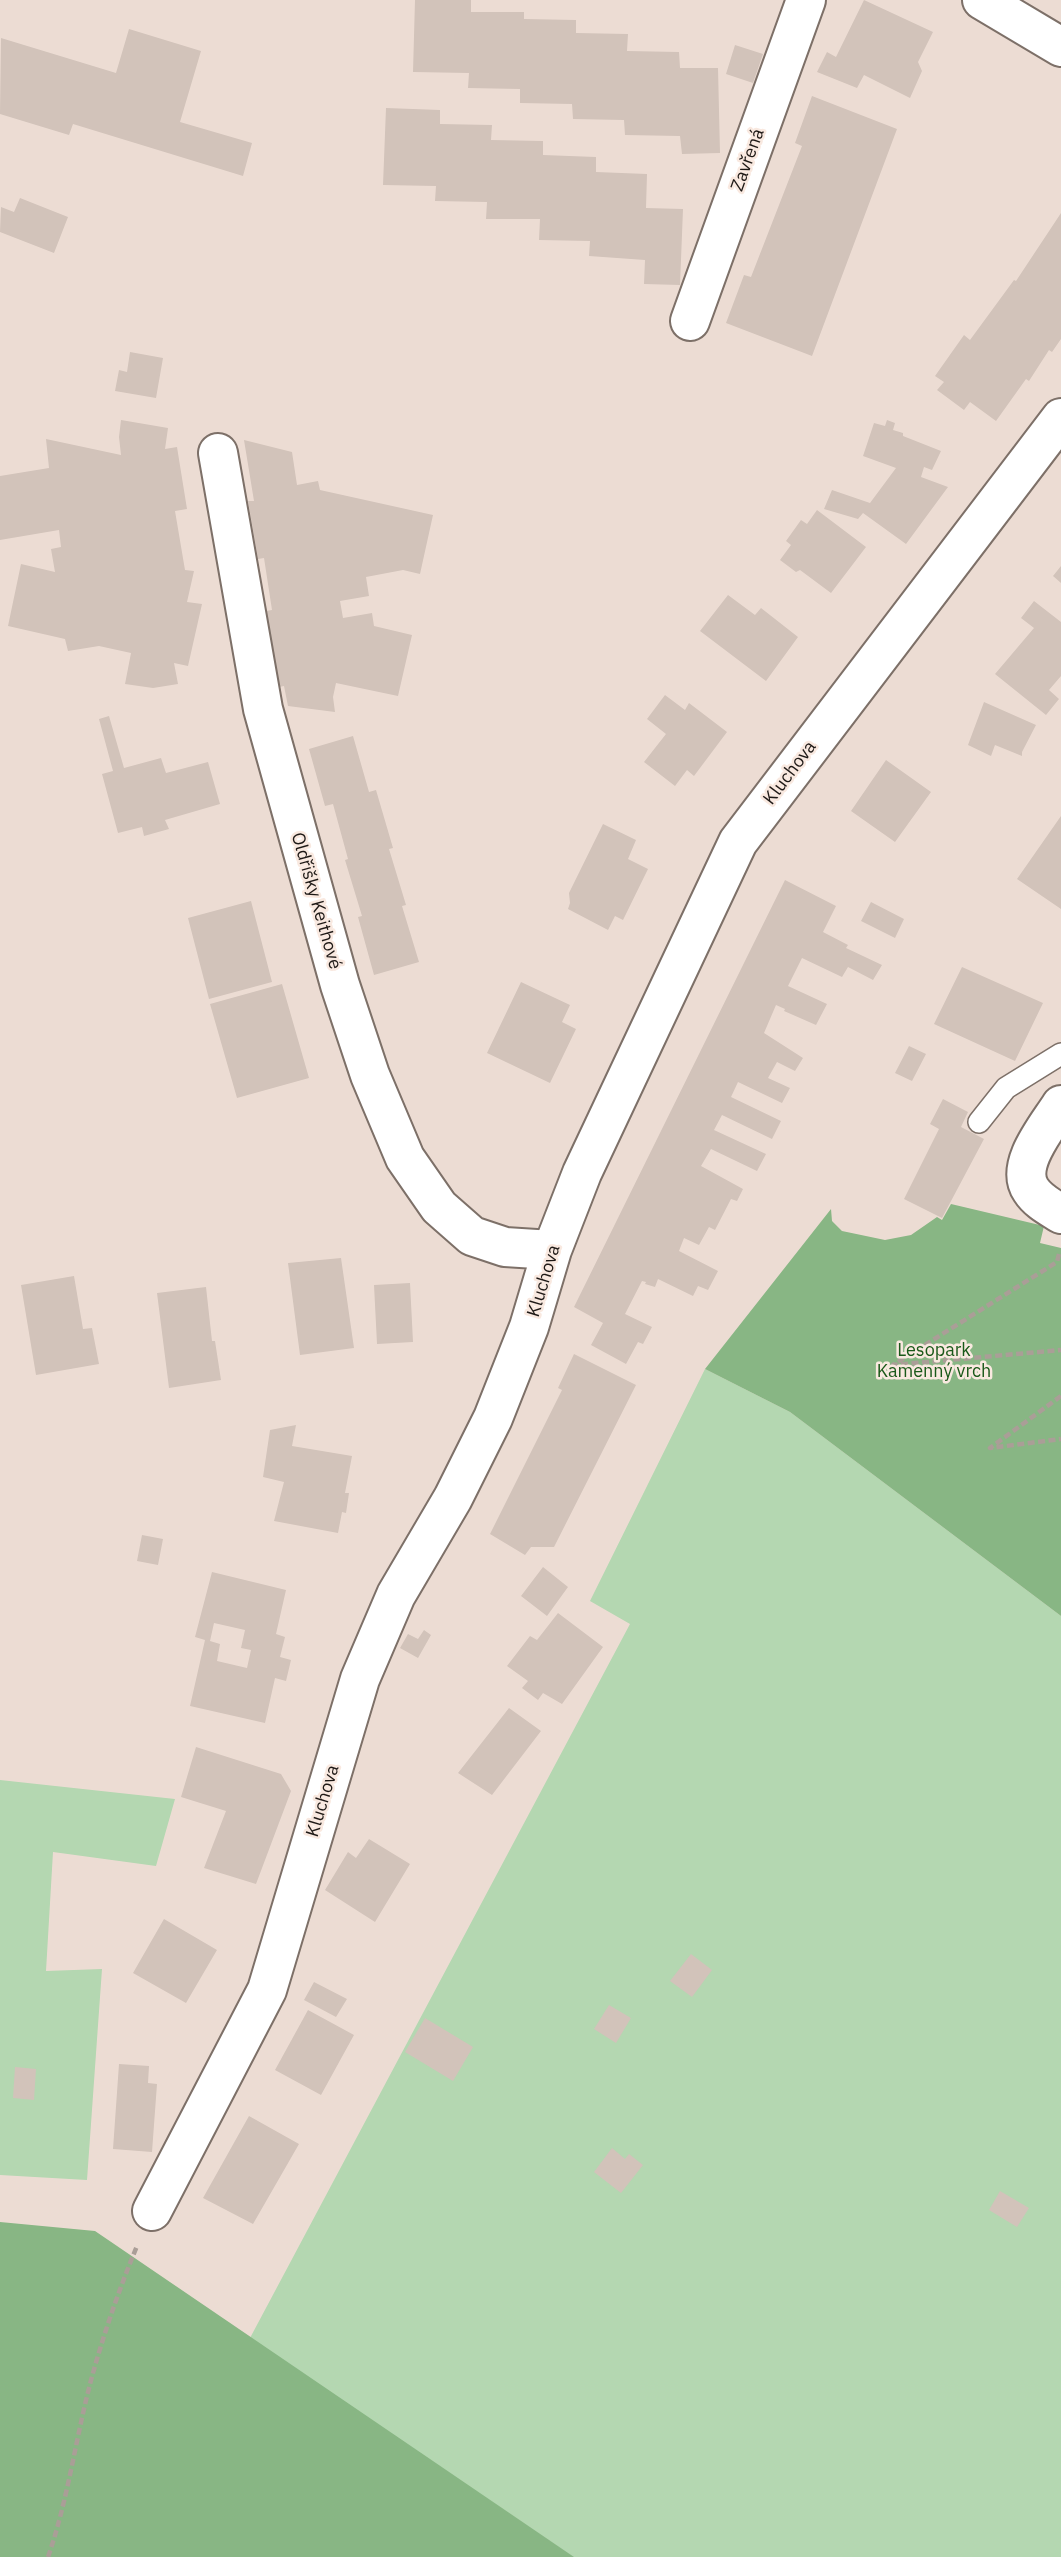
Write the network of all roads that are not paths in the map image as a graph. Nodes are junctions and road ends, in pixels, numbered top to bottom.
1 (806, 0) edge
2 (982, 0) edge
3 (1061, 47) edge
4 (690, 321) dead end
5 (1061, 418) edge
6 (218, 453) dead end
7 (1061, 1054) edge
8 (1061, 1105) edge
9 (979, 1122) dead end
10 (1061, 1214) edge
11 (552, 1250) junction
12 (152, 2211) road end

1 - 4 street, Zavřená
2 - 3 street
5 - 11 street, Kluchova
6 - 11 street, Oldřišky Keithové
7 - 9 lane
8 - 10 street
11 - 12 street, Kluchova

